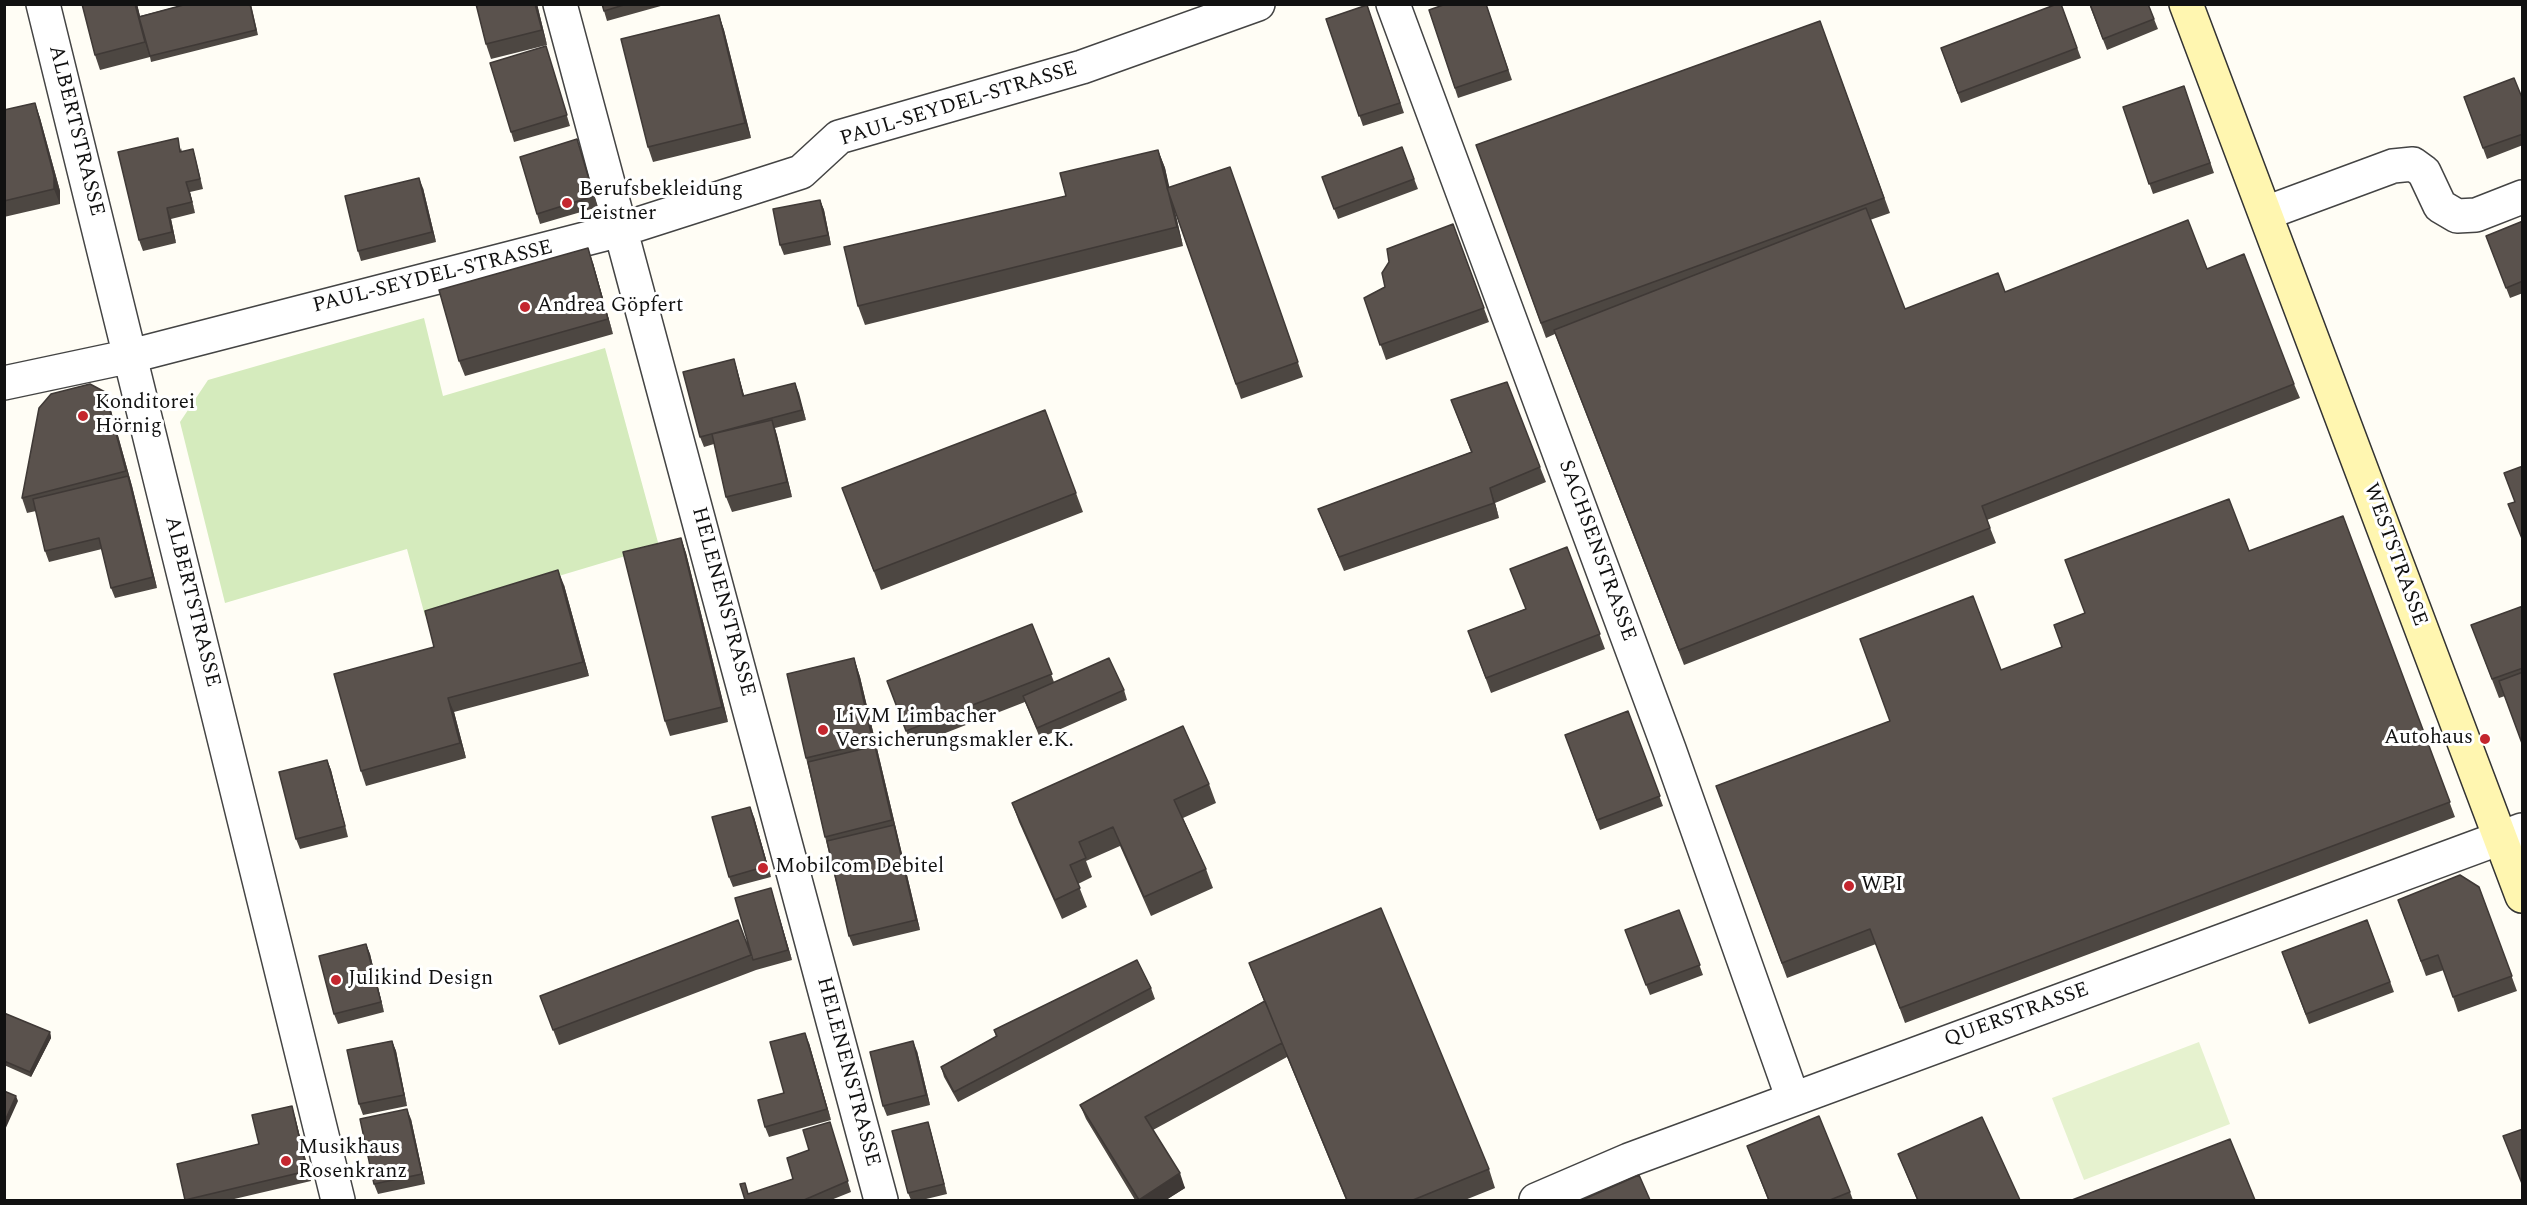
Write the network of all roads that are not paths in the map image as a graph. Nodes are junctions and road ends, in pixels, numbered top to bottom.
1 (43, 4) edge
2 (560, 4) edge
3 (1258, 4) edge
4 (1393, 4) edge
5 (2186, 4) edge
6 (2523, 197) edge
7 (2266, 213) junction
8 (621, 230) junction
9 (131, 356) junction
10 (4, 383) edge
11 (2511, 835) edge
12 (2523, 896) edge
13 (1793, 1099) junction
14 (1542, 1199) edge
15 (338, 1200) edge
16 (881, 1200) edge

1 - 9 street, ALBERTSTRASSE
2 - 8 street, HELENENSTRASSE
3 - 8 street, PAUL-SEYDEL-STRASSE
4 - 13 street, SACHSENSTRASSE
5 - 7 main road, WESTSTRASSE
6 - 7 street
7 - 11 main road, WESTSTRASSE
8 - 9 street, PAUL-SEYDEL-STRASSE
8 - 16 street, HELENENSTRASSE
9 - 10 street, PAUL-SEYDEL-STRASSE
9 - 15 street, ALBERTSTRASSE
11 - 12 main road, WESTSTRASSE
11 - 13 street, QUERSTRASSE
13 - 14 street, QUERSTRASSE

